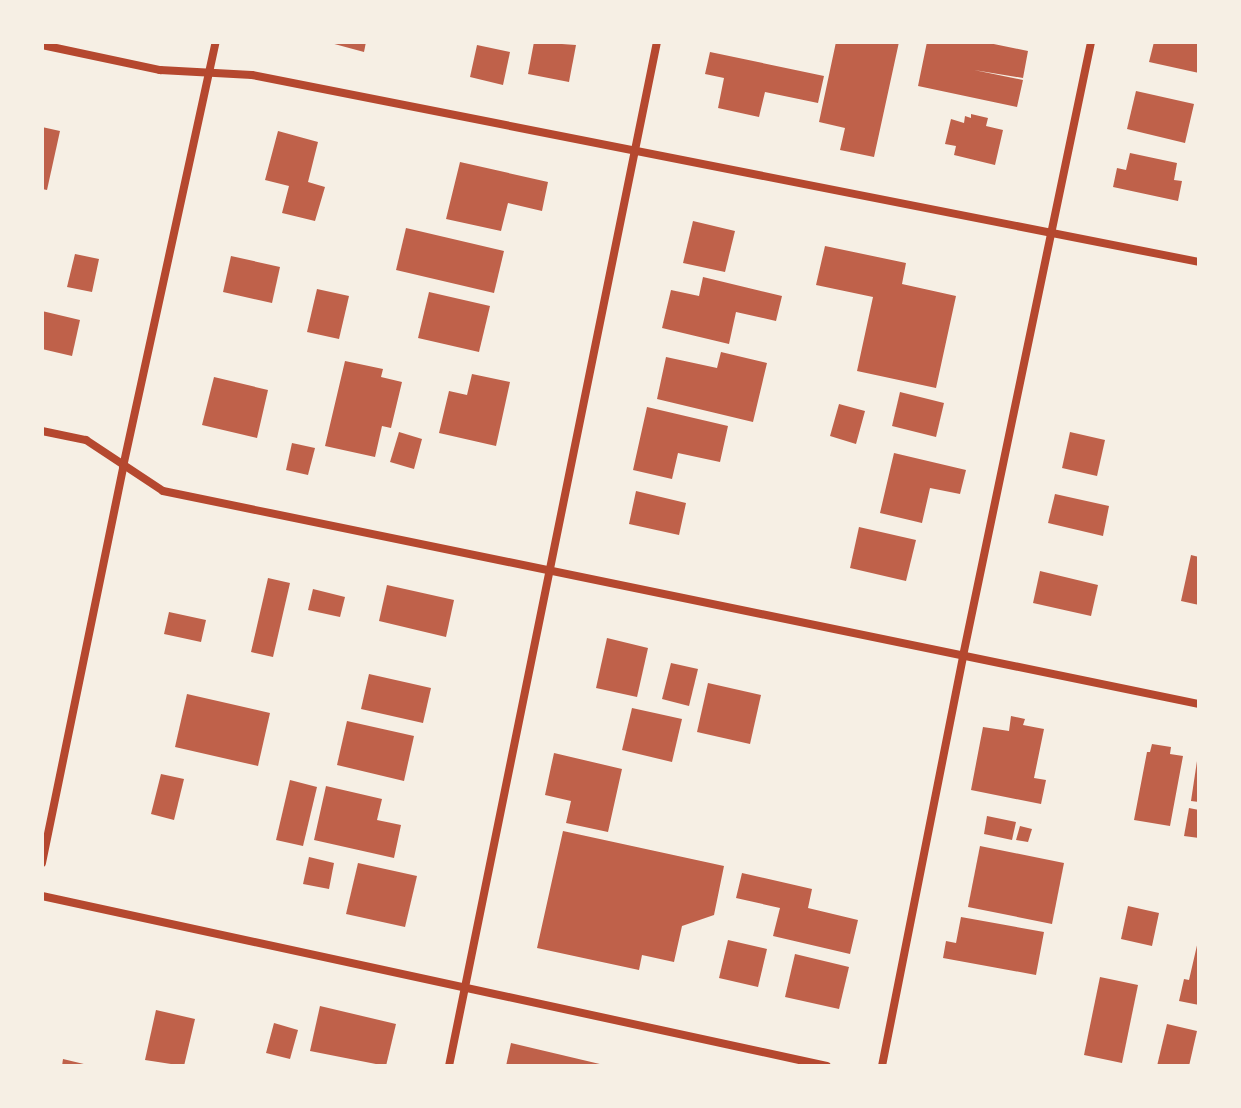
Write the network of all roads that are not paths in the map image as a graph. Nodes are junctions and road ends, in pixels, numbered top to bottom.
1 (216, 42) edge
2 (657, 42) edge
3 (1091, 42) edge
4 (42, 45) edge
5 (209, 73) junction
6 (634, 151) junction
7 (1053, 234) junction
8 (1199, 262) edge
9 (42, 431) edge
10 (123, 467) junction
11 (547, 572) junction
12 (963, 656) junction
13 (1199, 704) edge
14 (42, 808) edge
15 (53, 811) junction
16 (42, 863) edge
17 (42, 896) edge
18 (465, 985) junction
19 (449, 1066) edge
20 (827, 1066) edge
21 (882, 1066) edge

1 - 5 street
2 - 6 street
3 - 7 street
4 - 5 street
5 - 6 street
5 - 10 street
6 - 7 street
6 - 11 street
7 - 8 street
7 - 12 street
9 - 10 street
10 - 11 street
10 - 15 street
11 - 12 street
11 - 18 street
12 - 13 street
12 - 21 street
14 - 15 street
15 - 16 street
17 - 18 street
18 - 19 street
18 - 20 street

